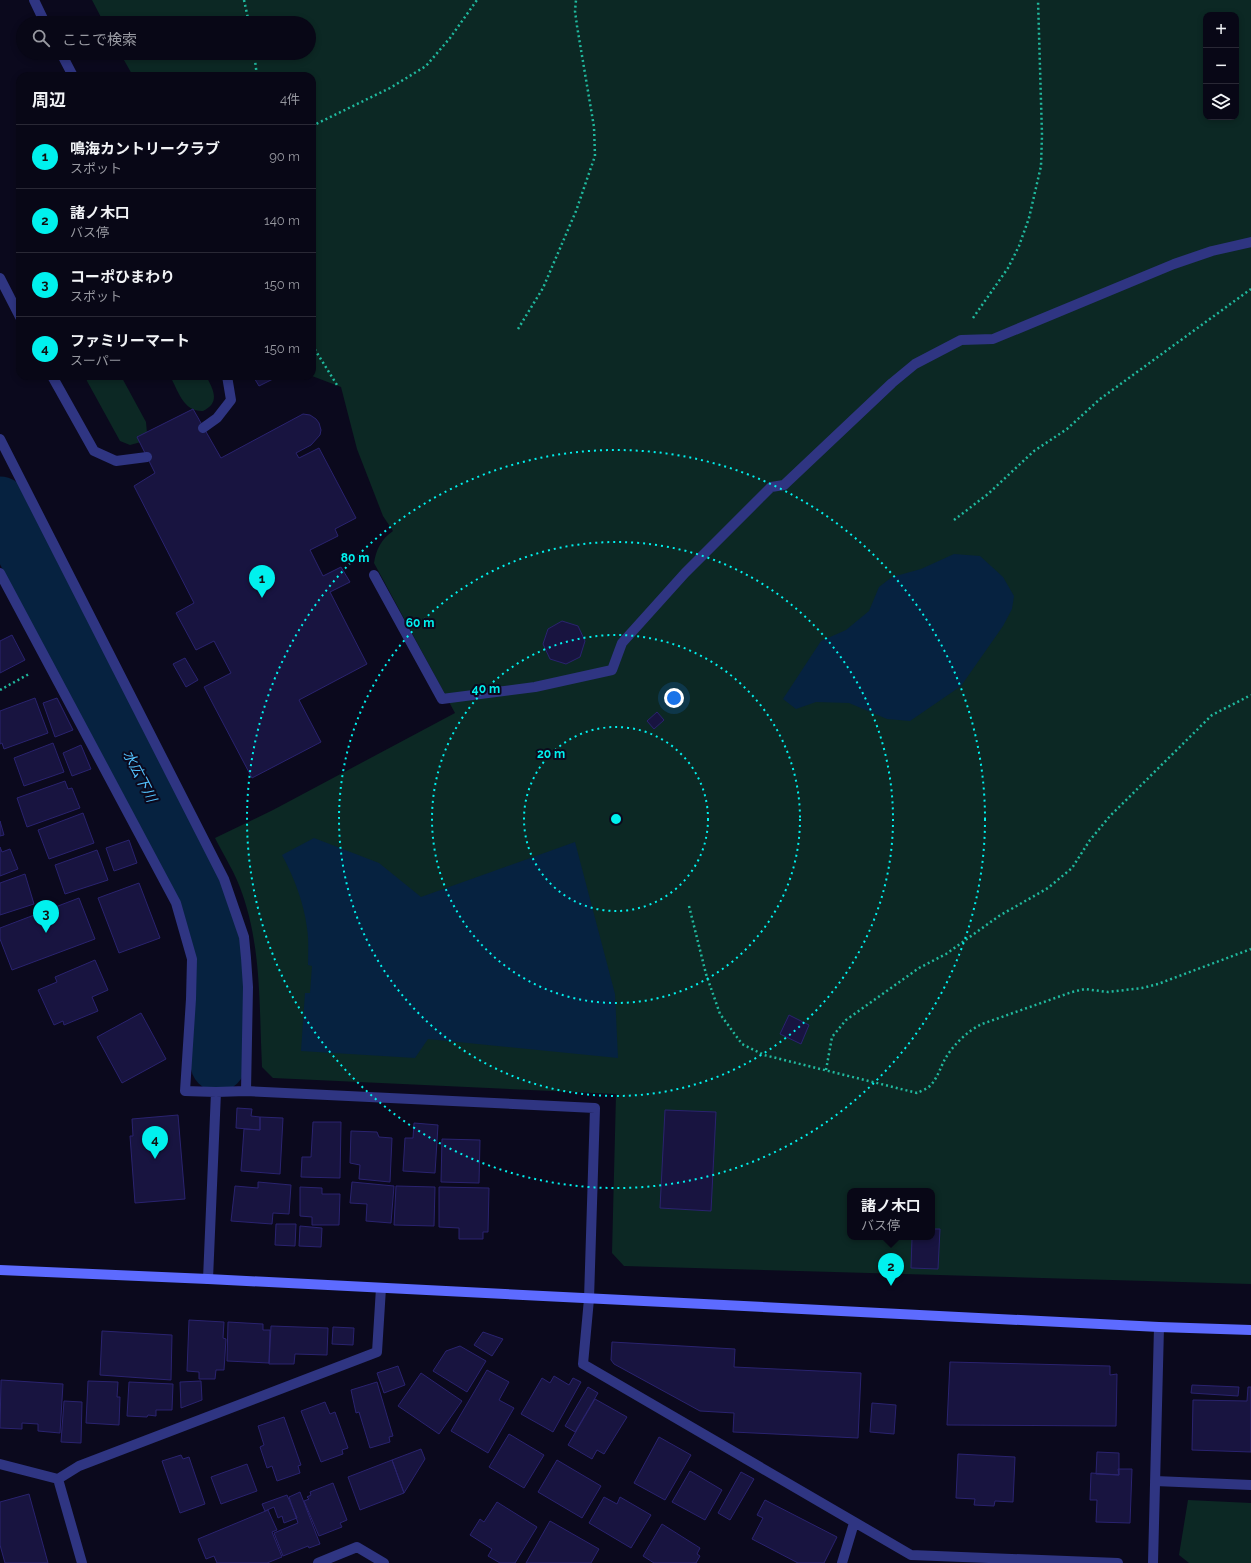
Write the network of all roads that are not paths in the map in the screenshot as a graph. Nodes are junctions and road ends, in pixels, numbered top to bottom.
1 (34, 0) edge
2 (42, 16) edge
3 (65, 60) edge
4 (71, 72) edge
5 (1251, 242) edge
6 (0, 278) edge
7 (16, 309) edge
8 (54, 380) edge
9 (228, 380) edge
10 (203, 428) dead end
11 (0, 439) edge
12 (147, 457) dead end
13 (0, 573) edge
14 (374, 575) dead end
15 (246, 1091) junction
16 (216, 1092) junction
17 (0, 1270) edge
18 (208, 1279) junction
19 (381, 1288) junction
20 (589, 1299) junction
21 (1159, 1327) junction
22 (1251, 1330) edge
23 (0, 1464) edge
24 (58, 1479) junction
25 (1155, 1481) junction
26 (1251, 1485) edge
27 (854, 1523) junction
28 (82, 1563) edge
29 (318, 1563) edge
30 (384, 1563) edge
31 (842, 1563) edge
32 (1118, 1563) edge
33 (1153, 1563) edge

1 - 2 street
3 - 4 street
5 - 14 street
6 - 7 street
8 - 12 street
9 - 10 street
11 - 15 street
13 - 16 street
15 - 16 street
15 - 20 street
16 - 18 street
17 - 18 street
18 - 19 street
19 - 20 street
19 - 24 street
20 - 21 street
20 - 27 street
21 - 22 street
21 - 25 street
23 - 24 street
24 - 28 street
25 - 26 street
25 - 33 street
27 - 31 street
27 - 32 street
29 - 30 street

